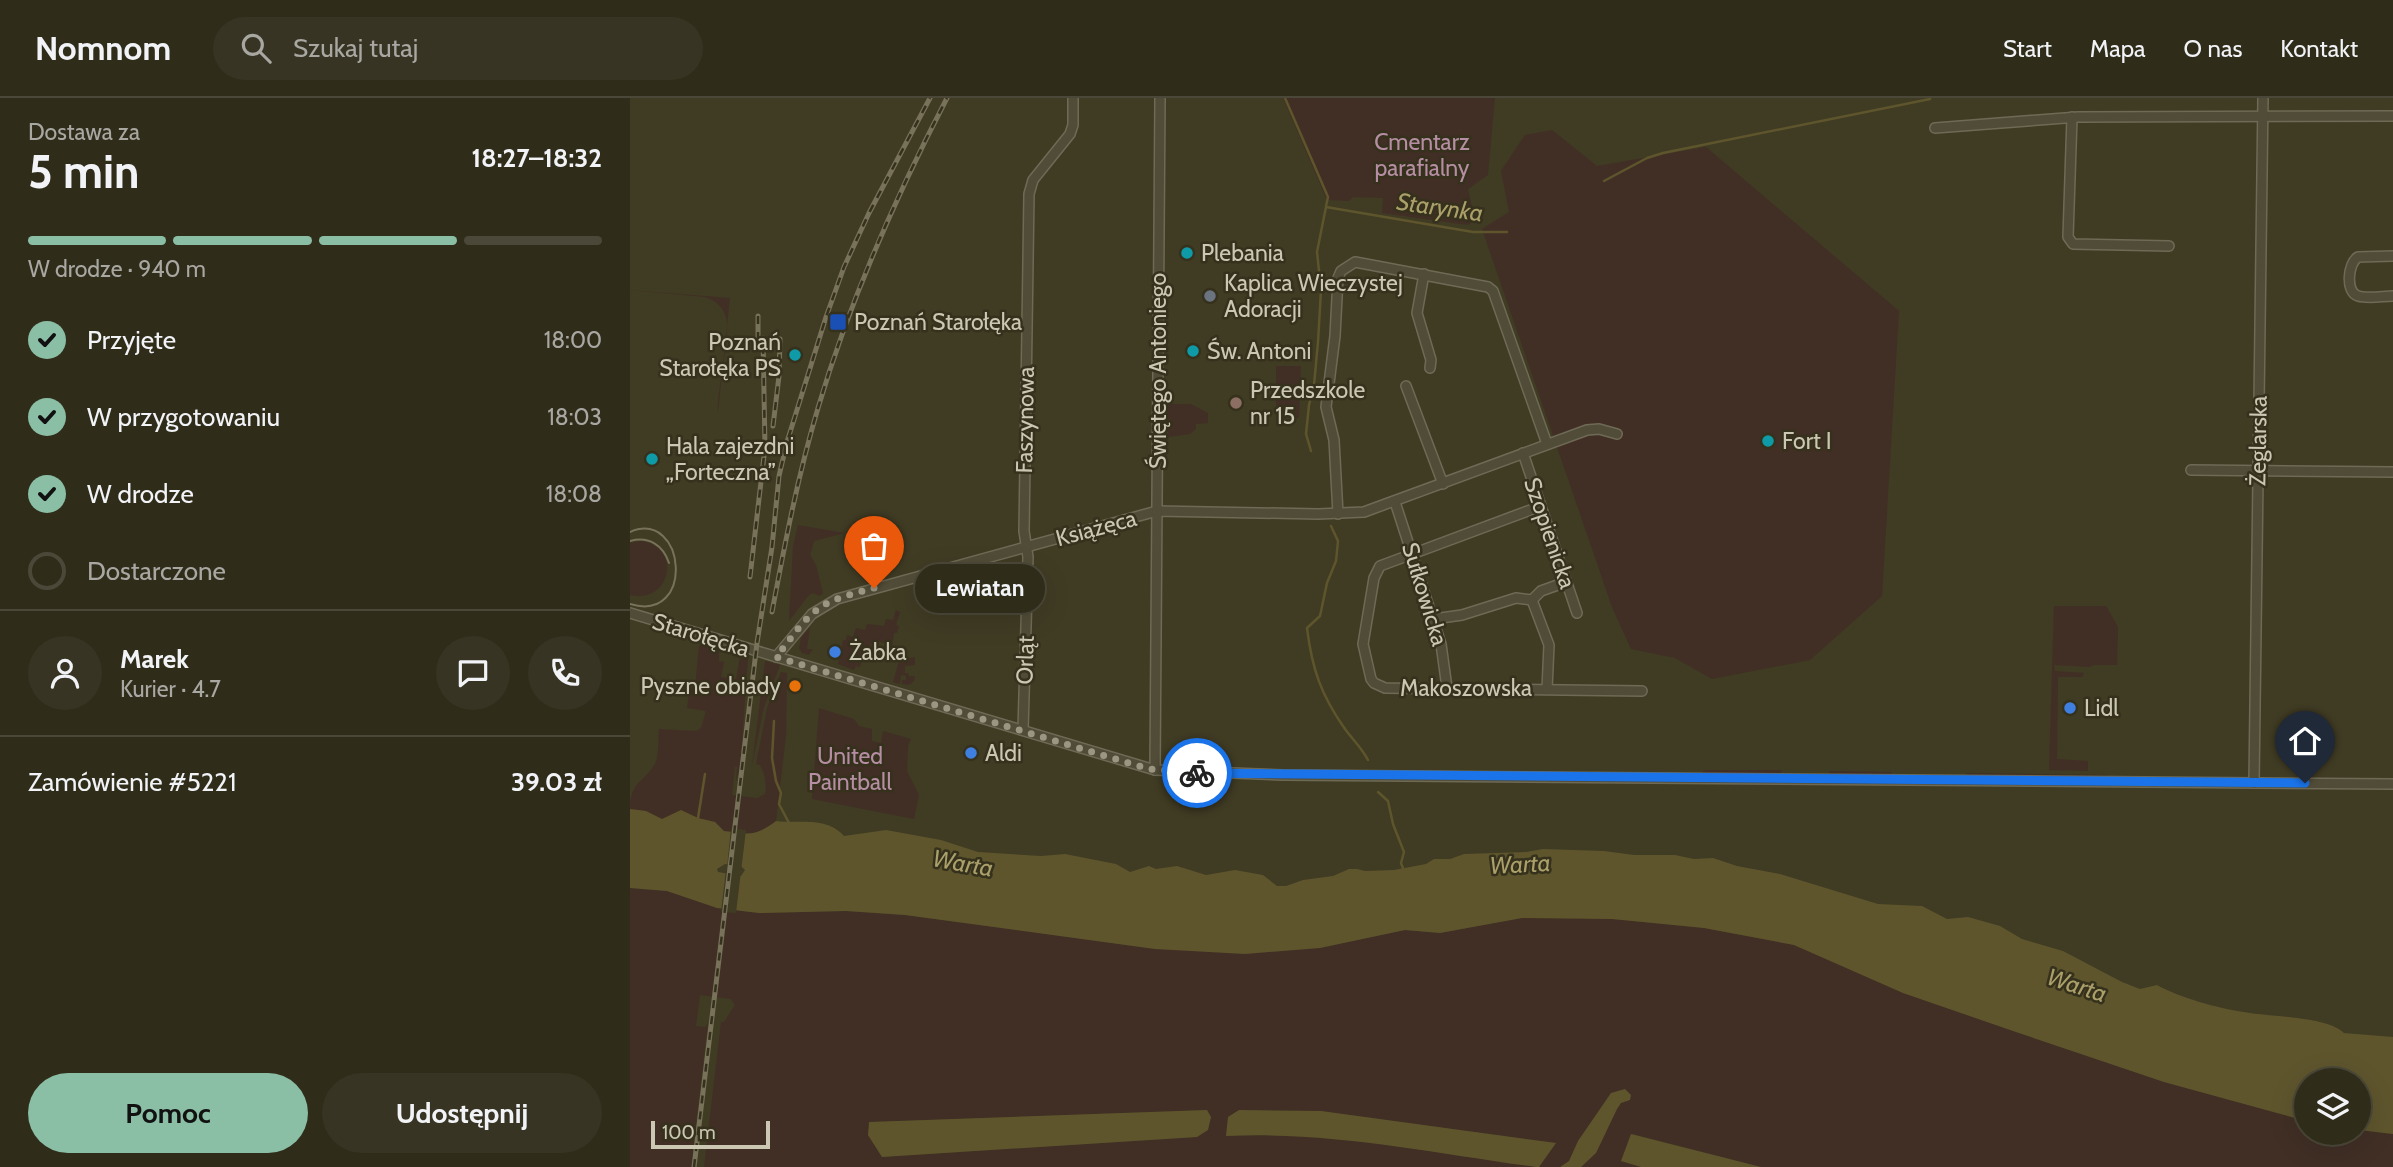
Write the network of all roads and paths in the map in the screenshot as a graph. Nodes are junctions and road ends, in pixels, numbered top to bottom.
1 (1073, 98) edge
2 (1160, 98) edge
3 (2263, 98) edge
4 (2263, 115) junction
5 (2393, 116) edge
6 (2072, 117) junction
7 (1935, 128) dead end
8 (2169, 246) dead end
9 (2393, 256) edge
10 (1424, 274) junction
11 (2393, 296) edge
12 (1430, 368) dead end
13 (1406, 386) dead end
14 (1617, 435) dead end
15 (1547, 444) junction
16 (1523, 453) junction
17 (2191, 470) dead end
18 (2258, 470) junction
19 (2393, 472) edge
20 (1443, 484) junction
21 (1395, 502) junction
22 (1541, 506) junction
23 (1157, 514) junction
24 (1338, 514) junction
25 (1027, 547) junction
26 (1413, 554) junction
27 (1566, 582) junction
28 (1532, 600) junction
29 (630, 613) edge
30 (1577, 613) dead end
31 (1434, 620) junction
32 (776, 657) junction
33 (1447, 688) junction
34 (1547, 689) junction
35 (1642, 691) dead end
36 (1023, 730) junction
37 (1155, 770) junction
38 (2255, 783) junction
39 (2393, 785) edge

1 - 25 street, Faszynowa
2 - 23 street, Świętego Antoniego
3 - 4 street, Żeglarska
4 - 5 street
4 - 6 street
4 - 18 street, Żeglarska
6 - 7 street
6 - 8 street
9 - 11 street
10 - 12 street
10 - 15 street
10 - 24 street
13 - 20 street
14 - 15 street, Książęca
15 - 16 street, Książęca
16 - 20 street, Książęca
16 - 22 street, Szopienicka
17 - 18 street
18 - 19 street
18 - 38 street, Żeglarska
20 - 21 street, Książęca
21 - 24 street, Książęca
21 - 26 street, Sułkowicka
22 - 26 street, Makoszowska
22 - 27 street, Szopienicka
23 - 24 street, Książęca
23 - 25 street, Książęca
23 - 37 street, Świętego Antoniego
25 - 32 street, Książęca
25 - 36 street, Orląt
26 - 31 street, Sułkowicka
26 - 33 street, Makoszowska
27 - 28 street
27 - 30 street, Szopienicka
28 - 31 street
28 - 34 street
29 - 32 street, Starołęcka
31 - 33 street, Sułkowicka
32 - 36 street, Starołęcka
33 - 34 street, Makoszowska
34 - 35 street, Makoszowska
36 - 37 street, Starołęcka
37 - 38 street, Starołęcka
38 - 39 street, Starołęcka

